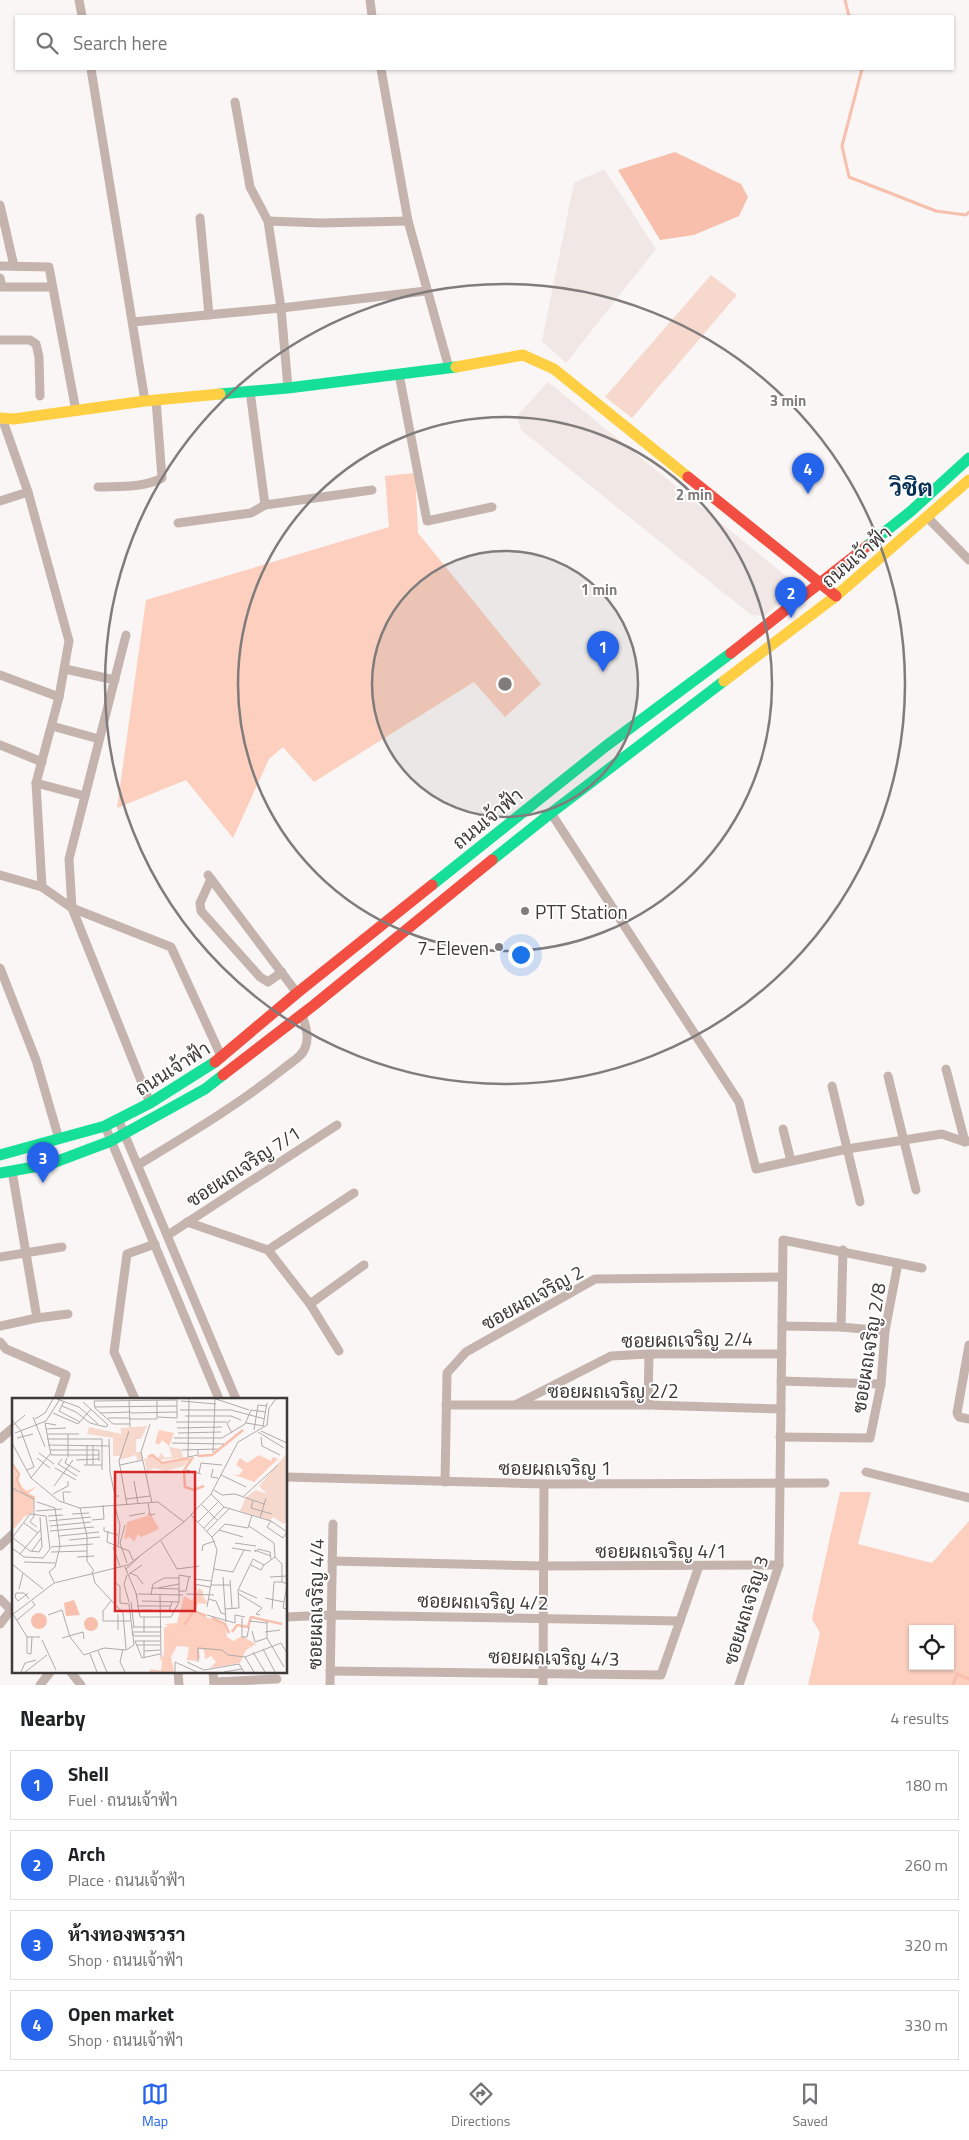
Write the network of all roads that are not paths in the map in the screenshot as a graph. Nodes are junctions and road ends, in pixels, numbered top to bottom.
1 (79, 0) edge
2 (370, 0) edge
3 (82, 15) edge
4 (372, 15) edge
5 (91, 70) edge
6 (381, 70) edge
7 (235, 102) dead end
8 (0, 205) edge
9 (200, 218) dead end
10 (268, 221) junction
11 (408, 221) junction
12 (0, 266) edge
13 (14, 266) junction
14 (0, 278) edge
15 (52, 287) junction
16 (426, 292) junction
17 (281, 308) junction
18 (209, 315) junction
19 (134, 322) junction
20 (0, 340) edge
21 (449, 368) junction
22 (399, 374) junction
23 (288, 388) junction
24 (250, 391) junction
25 (40, 396) dead end
26 (151, 401) junction
27 (76, 410) junction
28 (1, 418) edge
29 (969, 458) edge
30 (969, 480) edge
31 (98, 487) dead end
32 (372, 490) dead end
33 (28, 492) junction
34 (0, 501) edge
35 (265, 505) junction
36 (492, 507) dead end
37 (928, 518) junction
38 (178, 523) dead end
39 (969, 560) edge
40 (819, 583) junction
41 (836, 596) junction
42 (126, 635) dead end
43 (65, 669) junction
44 (0, 675) edge
45 (115, 680) junction
46 (59, 697) junction
47 (52, 726) junction
48 (99, 739) junction
49 (0, 745) edge
50 (42, 762) junction
51 (36, 783) junction
52 (85, 796) junction
53 (552, 813) junction
54 (0, 875) edge
55 (42, 887) junction
56 (72, 908) junction
57 (0, 968) edge
58 (282, 972) junction
59 (297, 993) junction
60 (302, 1014) junction
61 (222, 1058) junction
62 (946, 1069) dead end
63 (888, 1076) dead end
64 (832, 1086) dead end
65 (150, 1103) junction
66 (118, 1119) junction
67 (337, 1125) dead end
68 (105, 1126) junction
69 (783, 1129) dead end
70 (125, 1134) junction
71 (59, 1139) junction
72 (903, 1140) junction
73 (112, 1141) junction
74 (967, 1142) edge
75 (847, 1149) junction
76 (0, 1155) edge
77 (791, 1161) junction
78 (138, 1165) junction
79 (6, 1172) edge
80 (916, 1190) dead end
81 (354, 1193) dead end
82 (860, 1202) dead end
83 (187, 1222) junction
84 (168, 1235) junction
85 (155, 1244) junction
86 (62, 1247) dead end
87 (268, 1250) junction
88 (843, 1250) junction
89 (25, 1252) junction
90 (0, 1257) edge
91 (898, 1263) junction
92 (364, 1265) dead end
93 (922, 1268) dead end
94 (782, 1277) junction
95 (310, 1304) junction
96 (68, 1314) dead end
97 (37, 1318) junction
98 (0, 1326) edge
99 (782, 1326) junction
100 (841, 1327) junction
101 (885, 1331) junction
102 (0, 1342) edge
103 (969, 1345) edge
104 (339, 1351) dead end
105 (649, 1354) junction
106 (782, 1354) junction
107 (968, 1358) edge
108 (781, 1381) junction
109 (881, 1384) junction
110 (58, 1398) edge
111 (135, 1398) edge
112 (219, 1398) edge
113 (236, 1398) edge
114 (446, 1405) junction
115 (514, 1406) junction
116 (648, 1406) junction
117 (781, 1409) junction
118 (969, 1419) edge
119 (12, 1429) edge
120 (780, 1437) junction
121 (0, 1439) edge
122 (866, 1472) dead end
123 (288, 1477) edge
124 (445, 1482) junction
125 (544, 1484) junction
126 (780, 1484) junction
127 (825, 1484) dead end
128 (969, 1498) edge
129 (333, 1524) dead end
130 (12, 1535) edge
131 (0, 1546) edge
132 (332, 1561) junction
133 (779, 1565) junction
134 (543, 1566) junction
135 (699, 1566) junction
136 (0, 1599) edge
137 (12, 1611) edge
138 (331, 1614) junction
139 (288, 1616) edge
140 (545, 1619) junction
141 (680, 1621) junction
142 (0, 1624) edge
143 (330, 1671) junction
144 (50, 1672) edge
145 (178, 1672) edge
146 (543, 1672) junction
147 (74, 1673) edge
148 (277, 1678) edge
149 (214, 1684) edge
150 (40, 1685) edge
151 (81, 1685) edge
152 (179, 1685) edge
153 (330, 1685) edge
154 (543, 1685) edge
155 (739, 1685) edge

1 - 3 street
2 - 4 street
5 - 19 street
6 - 11 street
7 - 10 street
8 - 13 street
9 - 18 street
10 - 11 street
10 - 17 street
11 - 16 street
12 - 13 street
13 - 15 street
14 - 15 street
15 - 27 street
16 - 17 street
16 - 21 street
17 - 18 street
17 - 23 street
18 - 19 street
19 - 26 street
20 - 25 street
21 - 22 main road
21 - 40 main road
22 - 23 main road
22 - 36 street
23 - 24 main road
24 - 26 main road
24 - 35 street
26 - 27 main road
26 - 31 street
27 - 28 main road
28 - 33 street
29 - 40 main road, ถนนเจ้าฟ้า
30 - 37 main road, ถนนเจ้าฟ้า
32 - 35 street
33 - 34 street
33 - 43 street
35 - 38 street
37 - 39 street
37 - 41 main road, ถนนเจ้าฟ้า
40 - 41 main road
40 - 59 main road, ถนนเจ้าฟ้า
41 - 53 main road, ถนนเจ้าฟ้า
42 - 45 street
43 - 45 street
43 - 46 street
44 - 46 street
45 - 48 street
46 - 47 street
47 - 48 street
47 - 50 street
48 - 52 street
49 - 50 street
50 - 51 street
51 - 52 street
51 - 55 street
52 - 56 street
53 - 60 main road, ถนนเจ้าฟ้า
53 - 77 street
54 - 55 street
55 - 56 street
56 - 61 street
56 - 65 street
57 - 71 street
58 - 58 street
58 - 59 street
59 - 61 main road, ถนนเจ้าฟ้า
60 - 70 main road, ถนนเจ้าฟ้า
60 - 78 street
61 - 65 main road, ถนนเจ้าฟ้า
62 - 74 street
63 - 72 street
64 - 75 street
65 - 66 main road, ถนนเจ้าฟ้า
66 - 68 main road, ถนนเจ้าฟ้า
66 - 70 street
67 - 83 street, ซอยผถเจริญ 7/1
68 - 71 main road, ถนนเจ้าฟ้า
68 - 73 street
69 - 77 street
70 - 73 main road, ถนนเจ้าฟ้า
70 - 78 street
71 - 76 main road, ถนนเจ้าฟ้า
72 - 74 street
72 - 75 street
72 - 80 street
73 - 79 main road, ถนนเจ้าฟ้า
73 - 85 street
75 - 77 street
75 - 82 street
78 - 84 street
79 - 89 street
81 - 87 street
83 - 84 street, ซอยผถเจริญ 7/1
83 - 87 street
84 - 113 street
85 - 111 street
85 - 112 street
86 - 89 street
87 - 95 street
88 - 91 street
88 - 94 street
88 - 100 street
89 - 90 street
89 - 97 street
91 - 93 street
91 - 101 street, ซอยผถเจริญ 2/8
92 - 95 street
94 - 99 street
94 - 114 street, ซอยผถเจริญ 2
95 - 104 street
96 - 97 street
97 - 98 street
99 - 100 street
99 - 106 street
100 - 101 street
101 - 109 street, ซอยผถเจริญ 2/8
102 - 110 street
103 - 107 street
105 - 106 street, ซอยผถเจริญ 2/4
105 - 115 street, ซอยผถเจริญ 2/4
105 - 116 street
106 - 108 street
107 - 118 street
108 - 109 street
108 - 117 street
109 - 120 street, ซอยผถเจริญ 2/8
114 - 115 street, ซอยผถเจริญ 2/2
114 - 124 street, ซอยผถเจริญ 2
115 - 116 street, ซอยผถเจริญ 2/2
116 - 117 street, ซอยผถเจริญ 2/2
117 - 120 street
119 - 121 street
120 - 126 street
122 - 128 street
123 - 124 street, ซอยผถเจริญ 1
124 - 125 street, ซอยผถเจริญ 1
125 - 126 street, ซอยผถเจริญ 1
125 - 134 street
126 - 127 street, ซอยผถเจริญ 1
126 - 133 street, ซอยผถเจริญ 3
129 - 132 street, ซอยผถเจริญ 4/4
130 - 131 street
132 - 134 street, ซอยผถเจริญ 4/1
132 - 138 street, ซอยผถเจริญ 4/4
133 - 135 street, ซอยผถเจริญ 4/1
133 - 155 street, ซอยผถเจริญ 3
134 - 135 street, ซอยผถเจริญ 4/1
134 - 140 street
135 - 141 street, ซอยผถเจริญ 4/3
136 - 137 street
137 - 142 street
138 - 139 street, ซอยผถเจริญ 4/2
138 - 140 street, ซอยผถเจริญ 4/2
138 - 143 street, ซอยผถเจริญ 4/4
140 - 141 street, ซอยผถเจริญ 4/2
140 - 146 street
141 - 146 street, ซอยผถเจริญ 4/3
143 - 146 street, ซอยผถเจริญ 4/3
143 - 153 street, ซอยผถเจริญ 4/4
144 - 150 street
145 - 152 street
146 - 154 street
147 - 151 street
148 - 149 street

